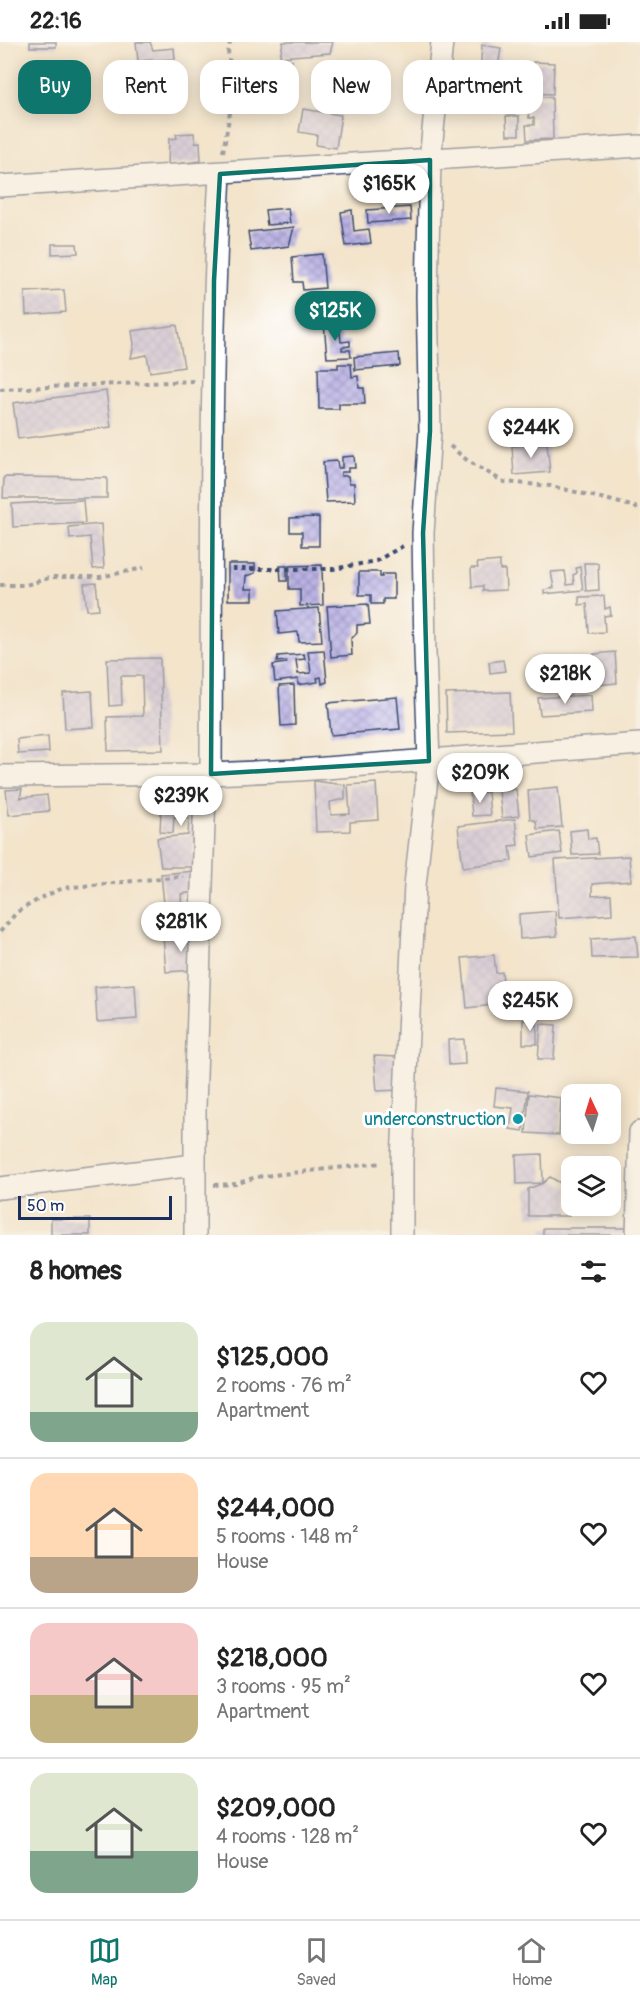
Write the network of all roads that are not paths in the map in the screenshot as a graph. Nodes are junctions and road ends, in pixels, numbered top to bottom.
1 (442, 42) edge
2 (640, 146) edge
3 (429, 160) junction
4 (220, 174) junction
5 (0, 186) edge
6 (640, 744) edge
7 (429, 761) junction
8 (211, 774) junction
9 (0, 776) edge
10 (640, 1132) edge
11 (196, 1174) junction
12 (0, 1188) edge
13 (195, 1235) edge
14 (402, 1235) edge
15 (638, 1235) edge

1 - 3 street
2 - 3 street
3 - 4 street
3 - 7 street
4 - 5 street
4 - 8 street
6 - 7 street
7 - 8 street
7 - 14 street
8 - 9 street
8 - 11 street
10 - 15 street
11 - 12 street
11 - 13 street

